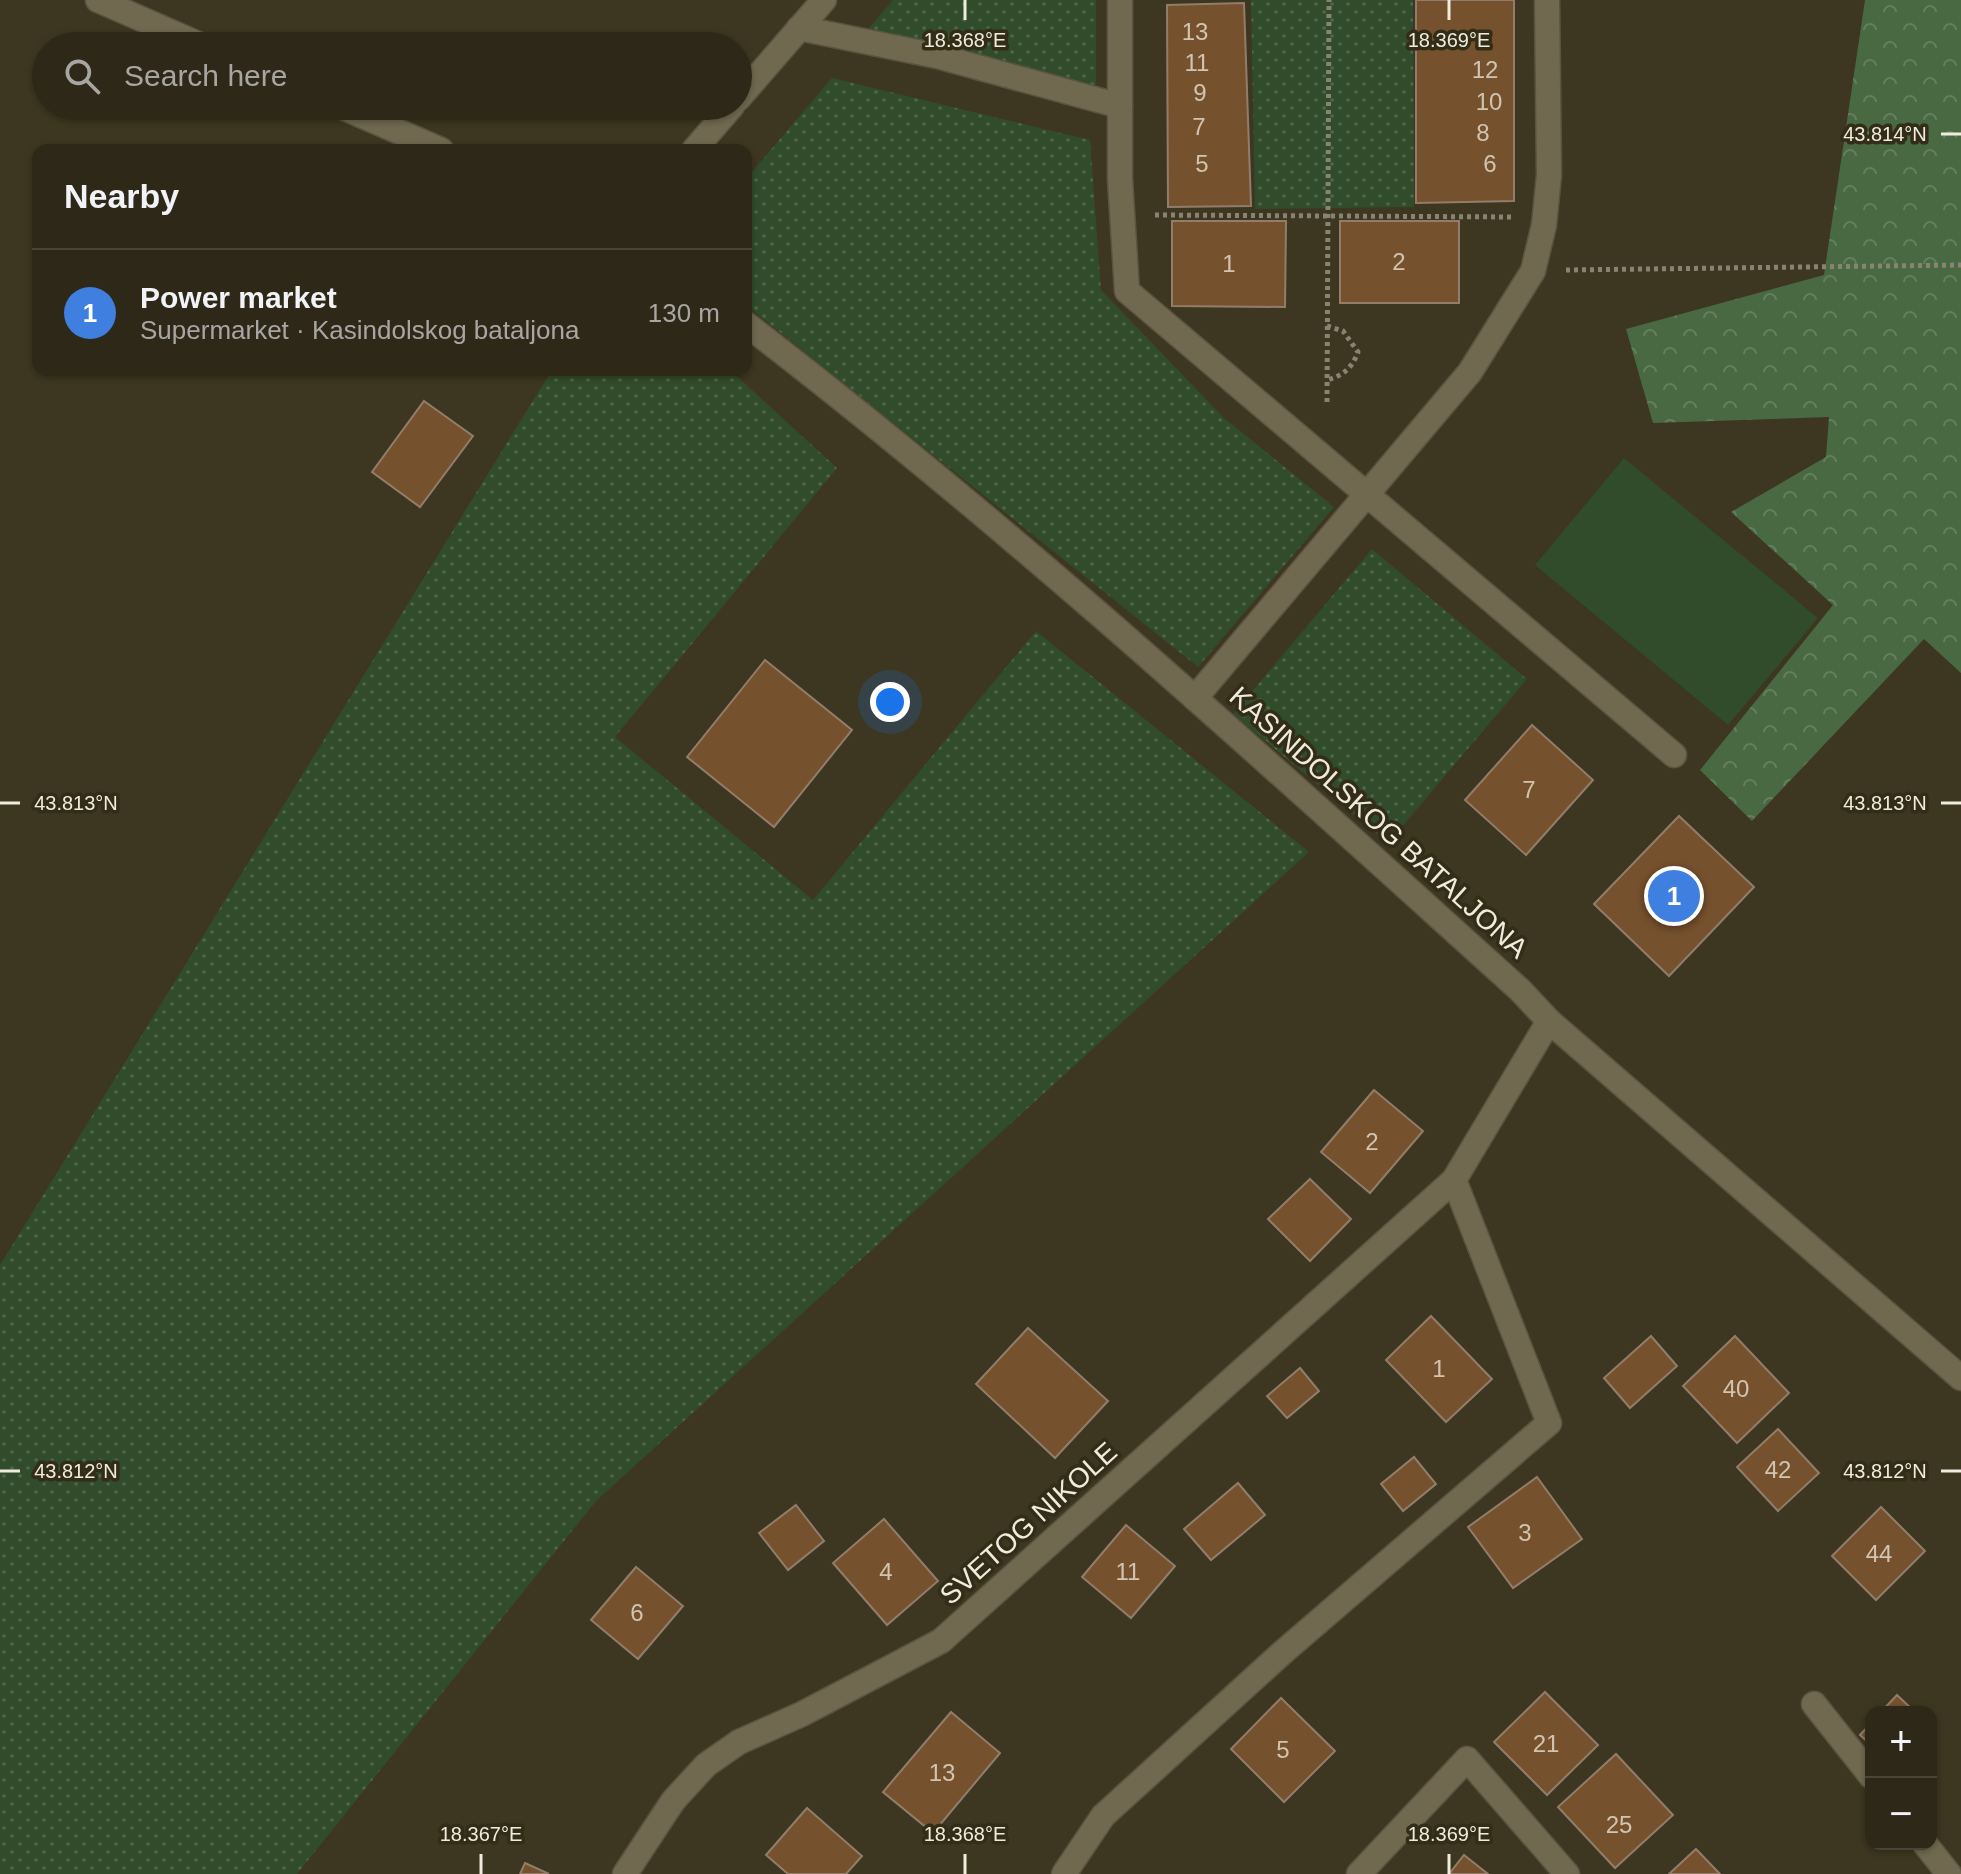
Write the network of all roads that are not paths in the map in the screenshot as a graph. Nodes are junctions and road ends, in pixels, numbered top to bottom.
1 (98, 0) edge
2 (824, 0) edge
3 (1120, 0) edge
4 (1547, 0) edge
5 (799, 28) junction
6 (171, 32) edge
7 (752, 83) edge
8 (1120, 106) junction
9 (372, 120) edge
10 (720, 120) edge
11 (427, 144) edge
12 (699, 144) edge
13 (752, 329) edge
14 (1368, 497) junction
15 (1195, 698) junction
16 (1674, 755) dead end
17 (1549, 1021) junction
18 (1454, 1180) junction
19 (1961, 1378) edge
20 (1814, 1704) dead end
21 (1865, 1768) edge
22 (1930, 1850) edge
23 (625, 1874) edge
24 (1064, 1874) edge
25 (1359, 1874) edge
26 (1567, 1874) edge
27 (1949, 1874) edge

1 - 6 street
2 - 5 street
3 - 8 street
4 - 14 street
5 - 7 street
5 - 8 street
8 - 14 street
9 - 11 street
10 - 12 street
13 - 15 street, KASINDOLSKOG BATALJONA
14 - 15 street
14 - 16 street
15 - 17 street, KASINDOLSKOG BATALJONA
17 - 18 street, SVETOG NIKOLE
17 - 19 street, KASINDOLSKOG BATALJONA
18 - 23 street, SVETOG NIKOLE
18 - 24 street
20 - 21 street
22 - 27 street
25 - 26 street

